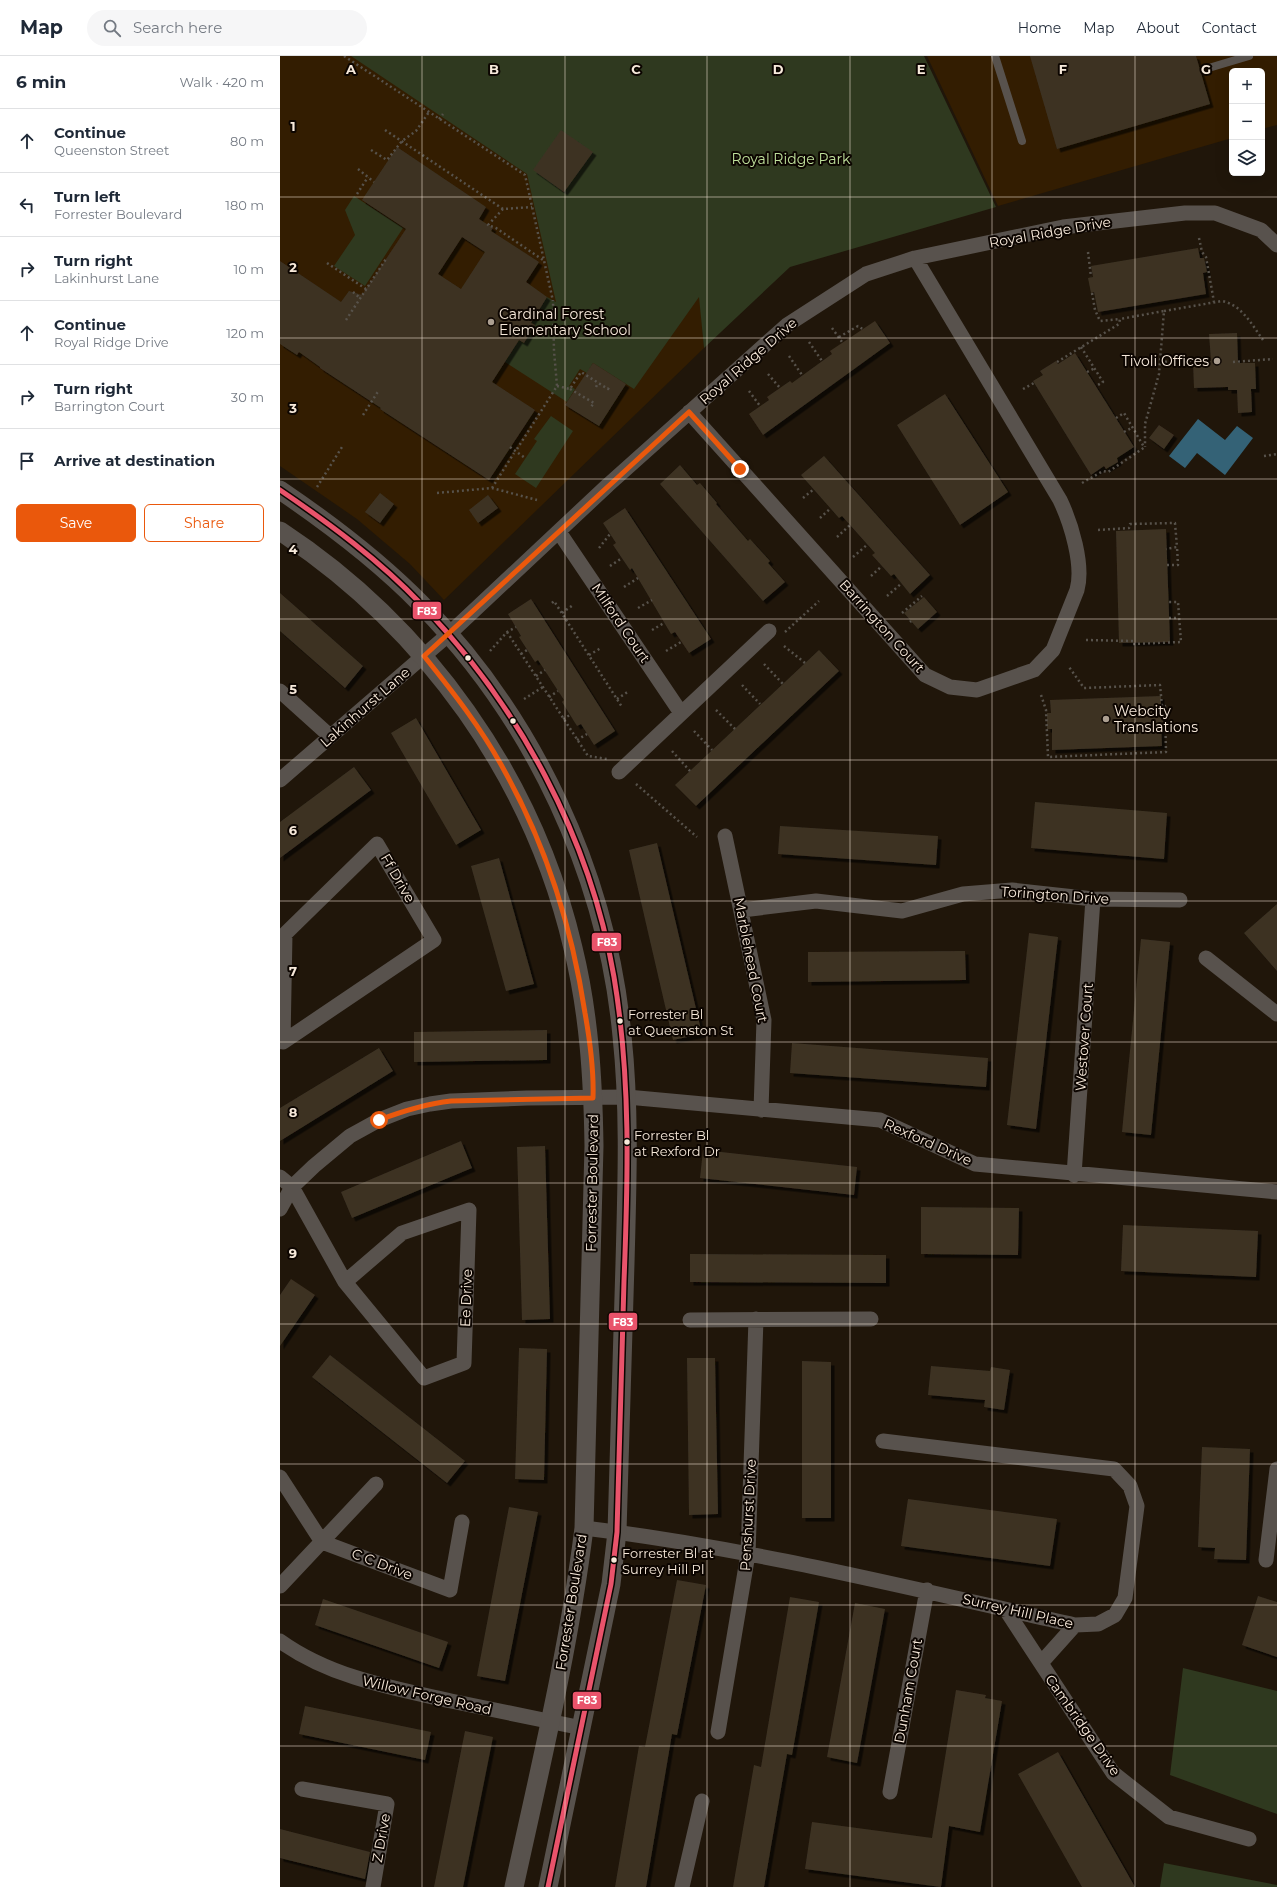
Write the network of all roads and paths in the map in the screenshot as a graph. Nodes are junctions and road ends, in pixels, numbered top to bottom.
1 (344, 56) edge
2 (995, 56) edge
3 (1250, 56) edge
4 (1212, 67) dead end
5 (429, 112) junction
6 (443, 114) dead end
7 (439, 119) junction
8 (384, 130) dead end
9 (402, 141) junction
10 (1022, 141) dead end
11 (371, 150) dead end
12 (358, 169) dead end
13 (368, 177) junction
14 (374, 182) dead end
15 (358, 194) dead end
16 (532, 207) junction
17 (502, 209) junction
18 (1199, 238) dead end
19 (1277, 245) edge
20 (1088, 252) dead end
21 (915, 258) junction
22 (386, 259) dead end
23 (543, 260) junction
24 (327, 263) dead end
25 (1091, 277) dead end
26 (366, 289) junction
27 (353, 292) dead end
28 (1092, 293) dead end
29 (360, 298) junction
30 (1214, 302) junction
31 (1164, 311) junction
32 (1120, 319) junction
33 (346, 320) dead end
34 (832, 328) dead end
35 (864, 330) dead end
36 (839, 337) junction
37 (1263, 340) dead end
38 (810, 342) dead end
39 (842, 342) dead end
40 (1081, 347) junction
41 (788, 356) dead end
42 (1273, 359) dead end
43 (1210, 360) dead end
44 (822, 361) dead end
45 (1057, 362) dead end
46 (1160, 362) junction
47 (1233, 362) dead end
48 (1095, 368) junction
49 (1087, 372) dead end
50 (768, 374) dead end
51 (802, 376) dead end
52 (598, 383) junction
53 (1034, 383) dead end
54 (557, 386) junction
55 (610, 386) dead end
56 (1096, 386) dead end
57 (596, 387) dead end
58 (571, 388) junction
59 (780, 388) dead end
60 (1023, 389) dead end
61 (379, 390) dead end
62 (749, 391) dead end
63 (760, 406) dead end
64 (591, 408) dead end
65 (689, 412) junction
66 (363, 415) dead end
67 (1116, 418) dead end
68 (1132, 427) junction
69 (1124, 432) dead end
70 (342, 447) dead end
71 (510, 447) dead end
72 (1144, 447) junction
73 (517, 449) dead end
74 (514, 453) dead end
75 (1277, 454) edge
76 (1264, 456) dead end
77 (525, 458) dead end
78 (1082, 483) dead end
79 (317, 488) dead end
80 (492, 488) junction
81 (814, 489) dead end
82 (280, 490) edge
83 (436, 493) dead end
84 (803, 498) dead end
85 (537, 500) dead end
86 (831, 508) dead end
87 (820, 518) dead end
88 (850, 525) dead end
89 (1098, 530) dead end
90 (280, 531) edge
91 (559, 532) junction
92 (610, 534) dead end
93 (837, 537) dead end
94 (868, 544) dead end
95 (1177, 547) junction
96 (599, 548) dead end
97 (1166, 549) dead end
98 (853, 557) dead end
99 (622, 558) dead end
100 (1167, 565) dead end
101 (610, 566) dead end
102 (882, 566) dead end
103 (870, 576) dead end
104 (638, 578) dead end
105 (902, 583) dead end
106 (624, 587) dead end
107 (887, 596) dead end
108 (922, 596) dead end
109 (652, 600) dead end
110 (819, 601) dead end
111 (1168, 602) dead end
112 (552, 603) dead end
113 (573, 605) dead end
114 (638, 608) dead end
115 (562, 613) junction
116 (902, 613) dead end
117 (1169, 618) dead end
118 (1179, 618) junction
119 (664, 622) dead end
120 (516, 627) dead end
121 (652, 630) dead end
122 (507, 632) junction
123 (776, 633) joint
124 (450, 634) junction
125 (1086, 640) dead end
126 (1119, 640) dead end
127 (1126, 640) junction
128 (681, 642) dead end
129 (784, 646) dead end
130 (601, 648) dead end
131 (527, 650) dead end
132 (490, 651) dead end
133 (666, 652) dead end
134 (521, 654) junction
135 (589, 655) junction
136 (424, 656) junction
137 (805, 663) dead end
138 (764, 664) dead end
139 (1069, 667) dead end
140 (544, 670) dead end
141 (536, 676) junction
142 (783, 684) dead end
143 (742, 685) dead end
144 (543, 687) junction
145 (280, 691) edge
146 (558, 691) dead end
147 (629, 691) dead end
148 (1041, 695) dead end
149 (549, 697) junction
150 (524, 699) dead end
151 (617, 699) junction
152 (760, 704) dead end
153 (621, 706) dead end
154 (716, 710) dead end
155 (681, 713) junction
156 (570, 714) dead end
157 (563, 719) junction
158 (735, 729) dead end
159 (694, 731) dead end
160 (587, 734) dead end
161 (330, 736) junction
162 (577, 740) junction
163 (712, 750) dead end
164 (672, 752) dead end
165 (606, 759) dead end
166 (690, 771) dead end
167 (619, 772) dead end
168 (280, 780) edge
169 (636, 784) dead end
170 (725, 836) dead end
171 (697, 837) dead end
172 (1093, 899) junction
173 (1180, 900) dead end
174 (742, 910) junction
175 (1206, 958) dead end
176 (1277, 1014) edge
177 (282, 1043) edge
178 (627, 1097) junction
179 (593, 1098) junction
180 (760, 1110) junction
181 (1074, 1175) junction
182 (280, 1177) edge
183 (292, 1187) junction
184 (1277, 1192) edge
185 (280, 1209) edge
186 (345, 1282) junction
187 (756, 1319) junction
188 (871, 1319) dead end
189 (690, 1320) dead end
190 (884, 1441) dead end
191 (1277, 1469) edge
192 (280, 1477) edge
193 (376, 1484) dead end
194 (462, 1522) dead end
195 (584, 1528) junction
196 (617, 1532) junction
197 (322, 1542) junction
198 (748, 1554) junction
199 (1266, 1560) dead end
200 (280, 1586) edge
201 (927, 1590) junction
202 (1006, 1610) junction
203 (1075, 1625) junction
204 (280, 1641) edge
205 (1041, 1663) junction
206 (550, 1722) junction
207 (582, 1728) junction
208 (718, 1732) dead end
209 (302, 1789) dead end
210 (890, 1792) dead end
211 (702, 1800) dead end
212 (1249, 1838) dead end
213 (373, 1887) edge
214 (514, 1887) edge
215 (548, 1887) edge
216 (682, 1887) edge

1 - 5 path
2 - 10 lane
3 - 4 lane
5 - 7 path
5 - 9 path
6 - 7 path
7 - 16 path
8 - 9 path
9 - 11 path
9 - 17 path
12 - 13 path
13 - 14 path
13 - 15 path
16 - 17 path
16 - 23 path
17 - 23 path
18 - 30 path
19 - 21 street, Royal Ridge Drive
20 - 25 path
21 - 65 street, Royal Ridge Drive
21 - 65 street, Barrington Court
22 - 26 path
23 - 54 path
24 - 26 path
26 - 29 path
27 - 29 path
28 - 32 path
29 - 33 path
30 - 31 path
30 - 37 path
31 - 32 path
31 - 46 path
32 - 40 path
34 - 36 path
35 - 36 path
36 - 39 path
38 - 44 path
40 - 45 path
40 - 48 path
41 - 51 path
42 - 47 path
43 - 46 path
46 - 72 path
48 - 49 path
48 - 56 path
50 - 59 path
52 - 55 path
52 - 57 path
52 - 58 path
53 - 60 path
54 - 58 path
54 - 73 path
58 - 64 path
61 - 66 path
62 - 63 path
65 - 91 street, Royal Ridge Drive
67 - 68 path
68 - 69 path
68 - 72 path
70 - 79 path
71 - 77 path
72 - 78 path
74 - 80 path
75 - 76 path
80 - 83 path
80 - 85 path
81 - 84 path
82 - 124 street
86 - 87 path
88 - 93 path
89 - 95 path
90 - 136 street, Forrester Boulevard
91 - 124 street, Royal Ridge Drive
91 - 155 street, Milford Court
92 - 96 path
94 - 98 path
95 - 97 path
95 - 100 path
99 - 101 path
102 - 103 path
104 - 106 path
105 - 107 path
108 - 116 path
109 - 114 path
110 - 123 path
111 - 118 path
112 - 115 path
113 - 115 path
115 - 135 path
117 - 118 path
118 - 127 path
119 - 121 path
120 - 122 path
122 - 132 path
122 - 134 path
123 - 155 street
124 - 136 street, Lakinhurst Lane
124 - 178 street
125 - 127 path
126 - 127 path
128 - 133 path
129 - 137 path
130 - 135 path
131 - 134 path
134 - 141 path
135 - 151 path
136 - 161 street, Lakinhurst Lane
136 - 179 street, Forrester Boulevard
138 - 142 path
139 - 148 path
140 - 141 path
141 - 144 path
143 - 152 path
144 - 149 path
144 - 150 path
145 - 161 street
146 - 149 path
147 - 151 path
149 - 157 path
151 - 153 path
154 - 158 path
155 - 167 street
156 - 157 path
157 - 162 path
159 - 163 path
160 - 162 path
161 - 168 street, Lakinhurst Lane
162 - 165 path
164 - 166 path
169 - 171 path
170 - 174 street, Marblehead Court
172 - 173 street, Torington Drive
172 - 174 street, Torington Drive
172 - 181 street, Westover Court
174 - 180 street, Marblehead Court
175 - 176 street
177 - 177 street, Ff Drive
178 - 179 street, Rexford Drive
178 - 180 street, Rexford Drive
178 - 196 street
179 - 183 street, Rexford Drive
179 - 195 street, Forrester Boulevard
180 - 181 street, Rexford Drive
181 - 184 street, Rexford Drive
182 - 183 street
183 - 185 street, Rexford Drive
183 - 186 street, Ee Drive
186 - 186 street, Ee Drive
187 - 188 street
187 - 189 street
187 - 198 street, Penshurst Drive
190 - 203 street, Surrey Hill Place
191 - 199 street
192 - 197 street
193 - 197 street
194 - 197 street, C C Drive
195 - 196 street, Surrey Hill Place
195 - 206 street, Forrester Boulevard
196 - 198 street, Surrey Hill Place
196 - 207 street
197 - 200 street
198 - 201 street, Surrey Hill Place
198 - 208 street, Penshurst Drive
201 - 202 street, Surrey Hill Place
201 - 210 street, Dunham Court
202 - 203 street, Surrey Hill Place
202 - 205 street, Cambridge Drive
203 - 205 street
204 - 206 street, Willow Forge Road
205 - 212 street, Cambridge Drive
206 - 207 street, Willow Forge Road
206 - 214 street, Forrester Boulevard
207 - 215 street
209 - 213 street, Z Drive
211 - 216 street

